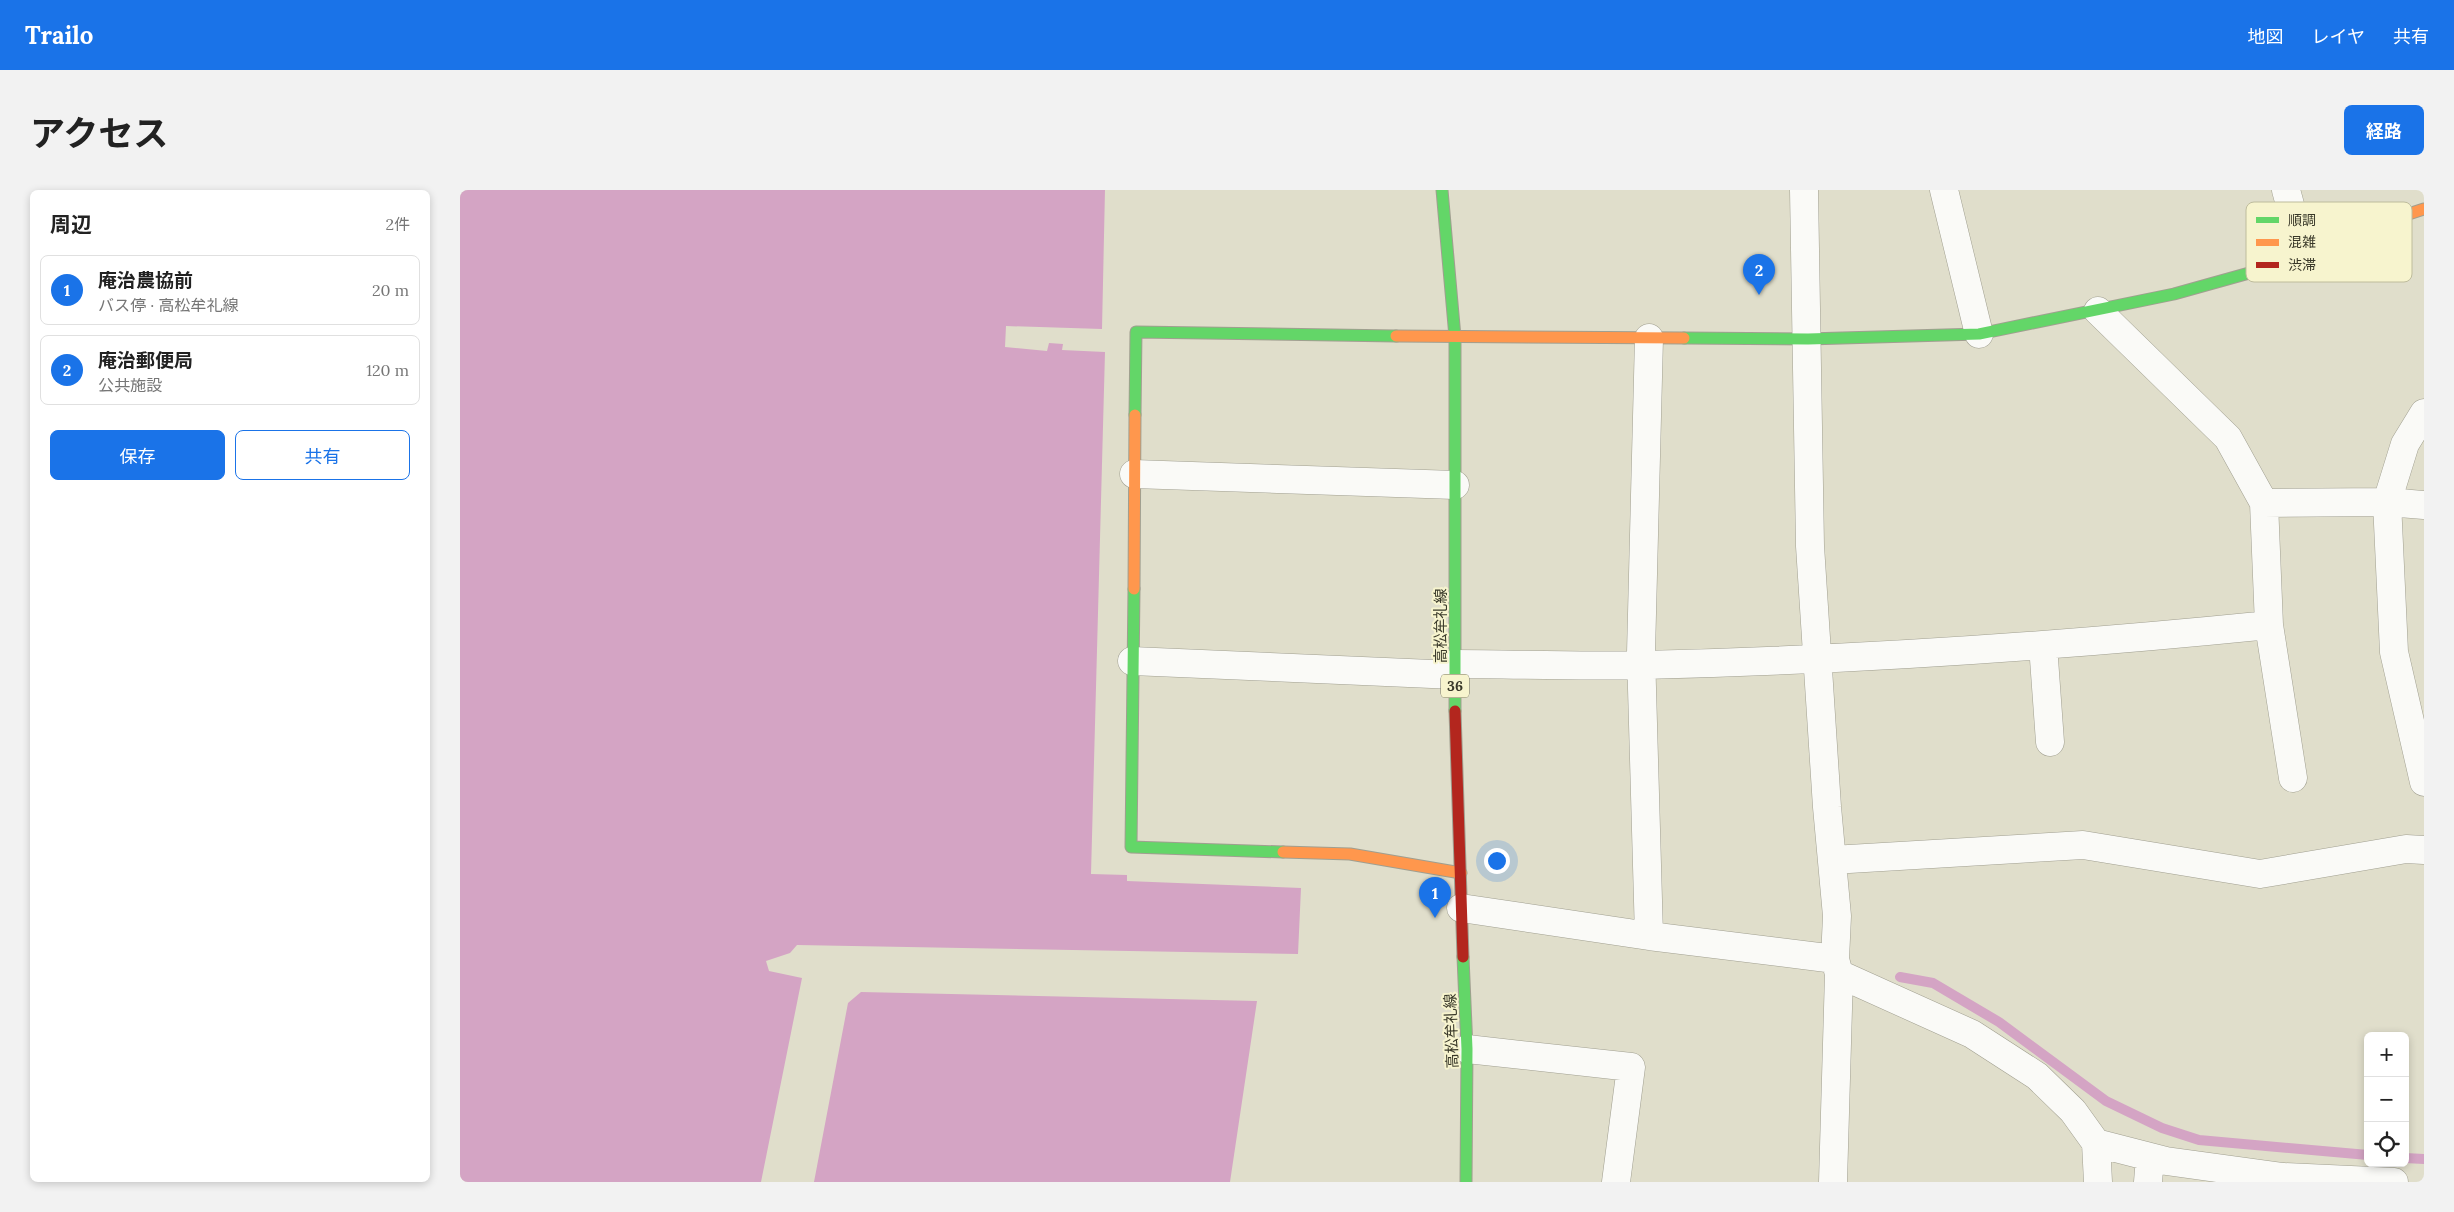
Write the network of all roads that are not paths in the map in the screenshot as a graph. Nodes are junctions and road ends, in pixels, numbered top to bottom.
1 (1442, 190) edge
2 (1804, 190) edge
3 (1944, 190) edge
4 (2424, 209) edge
5 (2412, 213) edge
6 (2246, 274) edge
7 (2098, 311) junction
8 (1978, 334) junction
9 (1455, 338) junction
10 (1649, 338) junction
11 (1808, 339) junction
12 (2424, 413) edge
13 (1134, 474) junction
14 (1455, 485) junction
15 (2387, 502) junction
16 (2264, 503) junction
17 (2424, 505) edge
18 (2270, 625) junction
19 (2043, 646) junction
20 (1818, 659) junction
21 (1132, 662) junction
22 (1641, 665) junction
23 (1454, 670) junction
24 (2050, 742) dead end
25 (2293, 778) dead end
26 (2424, 782) edge
27 (2424, 850) edge
28 (1832, 860) junction
29 (1461, 873) junction
30 (1461, 908) junction
31 (1649, 936) junction
32 (1837, 967) junction
33 (1467, 1049) junction
34 (2096, 1143) junction
35 (2149, 1170) edge
36 (2291, 1180) edge
37 (1466, 1182) edge
38 (1616, 1182) edge
39 (1833, 1182) edge
40 (2098, 1182) edge
41 (2394, 1182) edge

1 - 9 street, 高松牟礼線 / 36
2 - 11 street
3 - 8 street
4 - 5 street
6 - 7 street
7 - 8 street
7 - 16 street
8 - 11 street
9 - 10 street
9 - 13 street
9 - 14 street, 高松牟礼線 / 36
10 - 11 street
10 - 22 street
11 - 20 street
12 - 15 street
13 - 14 street
13 - 21 street
14 - 23 street, 高松牟礼線 / 36
15 - 16 street
15 - 17 street
15 - 26 street
16 - 18 street
18 - 19 street
18 - 25 street
19 - 20 street
19 - 24 street
20 - 22 street
20 - 28 street
21 - 23 street
21 - 29 street
22 - 23 street
22 - 31 street
23 - 29 street, 高松牟礼線 / 36
27 - 28 street
28 - 32 street
29 - 30 street, 高松牟礼線 / 36
30 - 31 street
30 - 33 street, 高松牟礼線 / 36
31 - 32 street
32 - 34 street
32 - 39 street
33 - 37 street, 高松牟礼線 / 36
33 - 38 street
34 - 35 street
34 - 40 street
35 - 36 street
36 - 41 street

